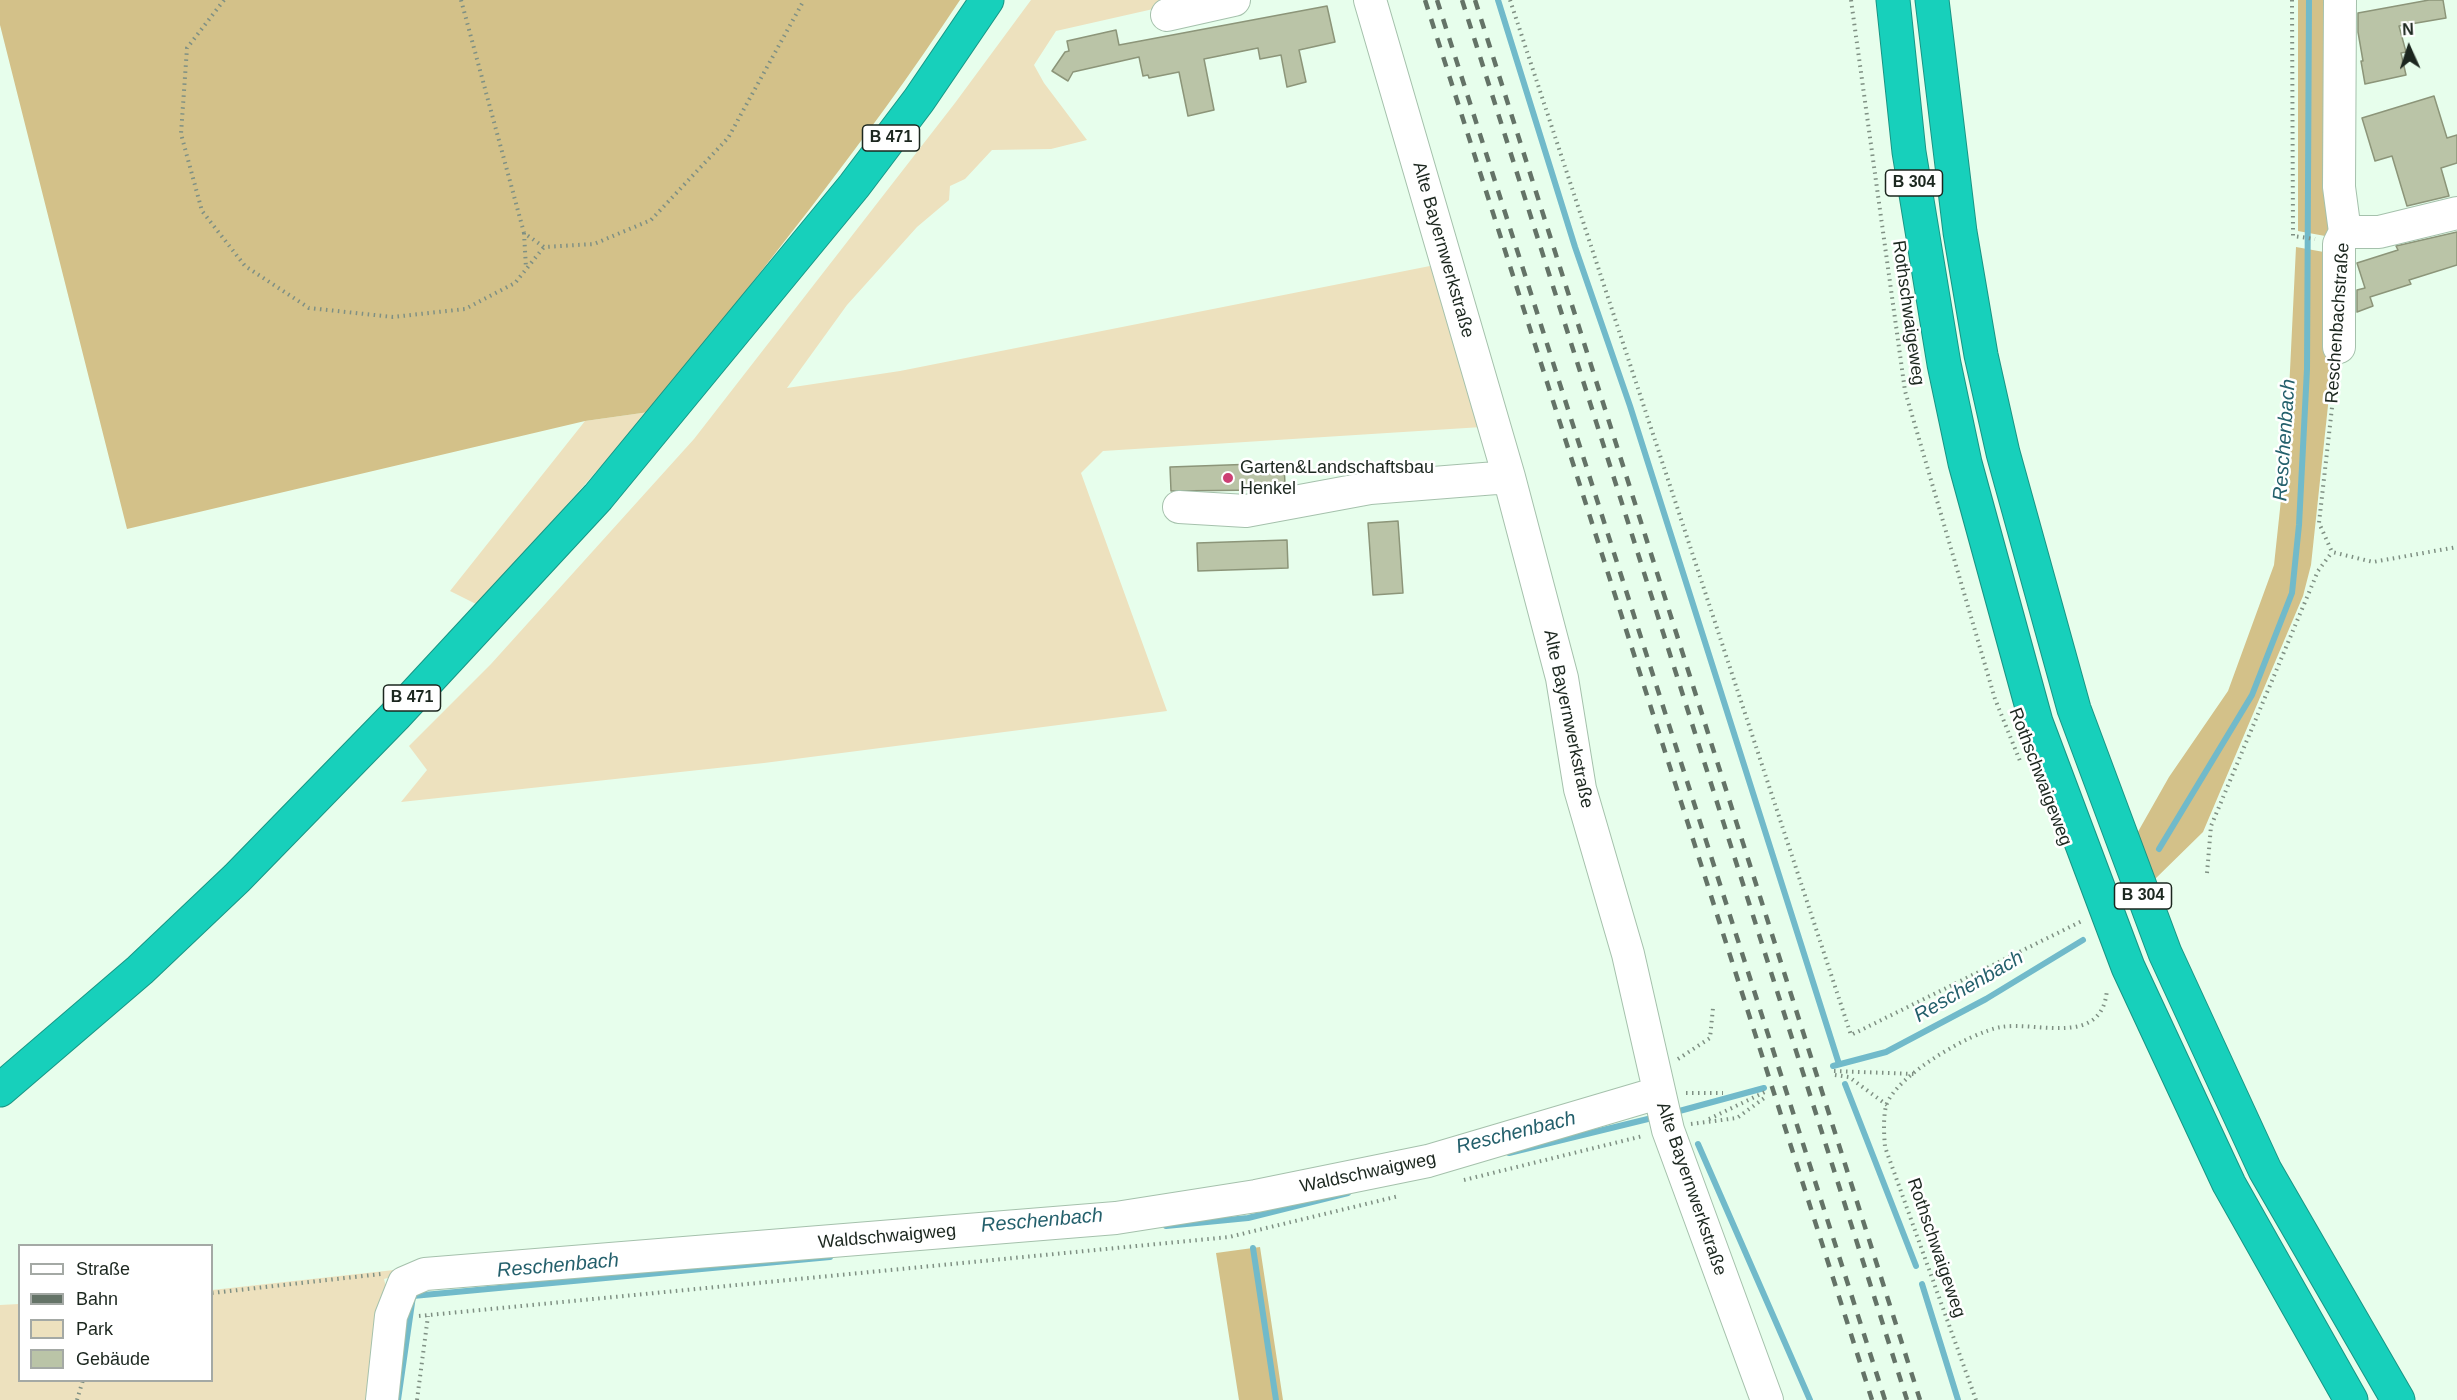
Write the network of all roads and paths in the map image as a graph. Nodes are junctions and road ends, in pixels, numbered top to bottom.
1 (224, 0) edge
2 (461, 0) edge
3 (804, 0) edge
4 (987, 0) edge
5 (1234, 0) edge
6 (1370, 0) edge
7 (1510, 0) edge
8 (1851, 0) edge
9 (1893, 0) edge
10 (1932, 0) edge
11 (2292, 0) edge
12 (2340, 0) edge
13 (1167, 15) dead end
14 (2339, 187) junction
15 (2457, 213) edge
16 (2345, 232) junction
17 (2379, 232) junction
18 (524, 233) junction
19 (2293, 236) dead end
20 (544, 247) junction
21 (526, 268) junction
22 (2339, 347) joint
23 (1509, 477) junction
24 (1179, 507) dead end
25 (2457, 547) edge
26 (2332, 552) junction
27 (2021, 766) dead end
28 (2207, 873) dead end
29 (2078, 910) dead end
30 (2082, 921) junction
31 (2087, 930) dead end
32 (2104, 980) dead end
33 (1713, 1008) dead end
34 (1916, 1074) junction
35 (0, 1090) edge
36 (1723, 1094) dead end
37 (1766, 1094) joint
38 (1660, 1101) junction
39 (1887, 1105) junction
40 (404, 1283) junction
41 (213, 1293) edge
42 (428, 1316) dead end
43 (82, 1382) edge
44 (76, 1400) edge
45 (382, 1400) edge
46 (417, 1400) edge
47 (1767, 1400) edge
48 (1976, 1400) edge
49 (2352, 1400) edge
50 (2398, 1400) edge

1 - 21 path
2 - 18 path
3 - 20 path
4 - 35 highway, B 471
5 - 13 street
6 - 23 street, Alte Bayernwerkstraße
7 - 30 path
8 - 27 path, Rothschwaigeweg
9 - 49 highway, B 304
10 - 50 highway, B 304
11 - 19 path
12 - 14 street, Reschenbachstraße
14 - 16 street, Reschenbachstraße
14 - 17 street
15 - 17 street
16 - 17 street
16 - 22 street, Reschenbachstraße
18 - 20 path
18 - 21 path
20 - 21 path
22 - 26 path, Reschenbachstraße
23 - 24 street
23 - 38 street, Alte Bayernwerkstraße
25 - 26 path
26 - 28 path
29 - 30 path
30 - 31 path
32 - 34 path
33 - 38 path
34 - 39 path
34 - 39 path
36 - 38 path
37 - 37 path
38 - 40 street, Waldschwaigweg
38 - 47 street, Alte Bayernwerkstraße
39 - 48 path, Rothschwaigeweg
40 - 41 path
40 - 45 street
42 - 46 path
43 - 44 path

